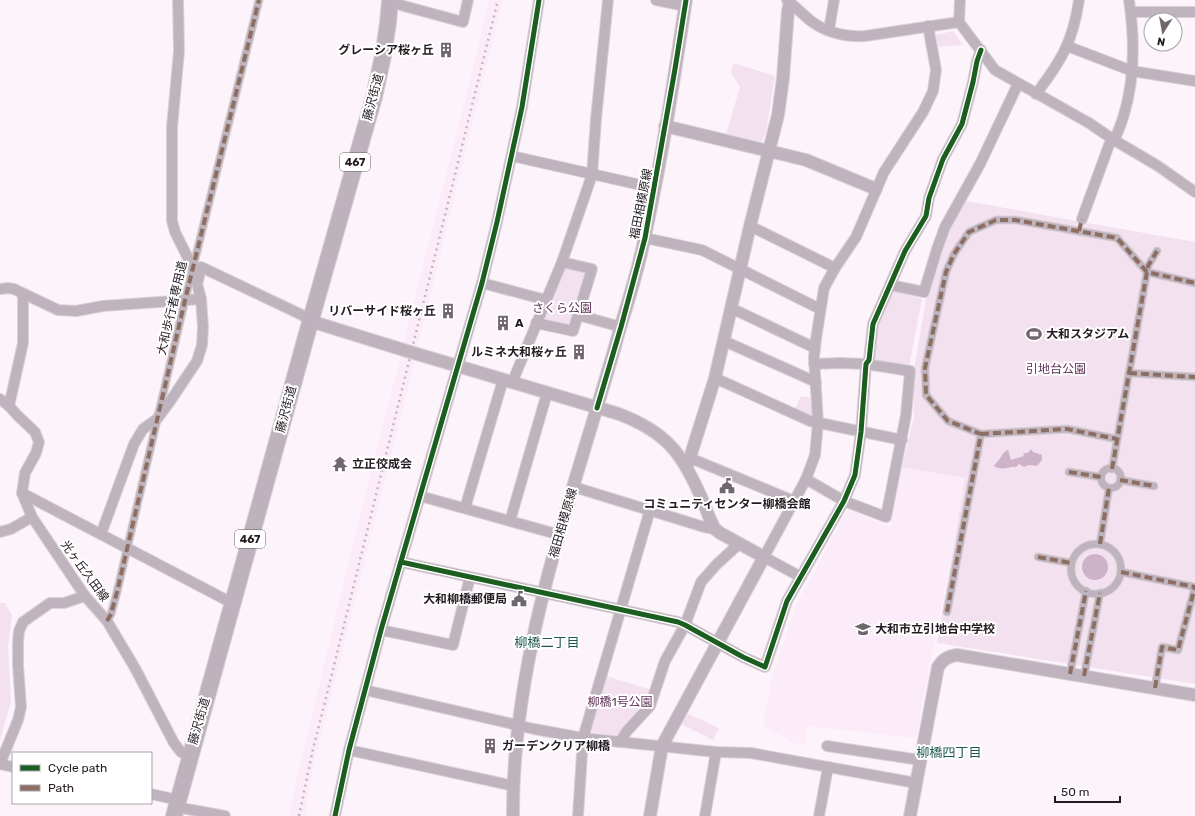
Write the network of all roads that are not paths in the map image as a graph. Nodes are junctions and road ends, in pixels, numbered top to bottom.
1 (178, 0) edge
2 (259, 0) edge
3 (468, 0) edge
4 (539, 0) edge
5 (608, 0) edge
6 (656, 0) edge
7 (834, 0) edge
8 (960, 0) edge
9 (1079, 0) edge
10 (1129, 0) edge
11 (389, 1) edge
12 (788, 1) edge
13 (685, 3) edge
14 (1131, 12) junction
15 (1195, 12) edge
16 (959, 22) junction
17 (928, 26) junction
18 (829, 30) junction
19 (1067, 46) junction
20 (981, 50) junction
21 (1132, 71) junction
22 (1195, 81) edge
23 (1018, 84) junction
24 (1036, 94) junction
25 (665, 126) junction
26 (1114, 140) junction
27 (769, 151) junction
28 (512, 156) junction
29 (592, 174) junction
30 (654, 188) junction
31 (876, 189) junction
32 (1195, 192) edge
33 (1082, 220) joint
34 (750, 226) junction
35 (1079, 231) junction
36 (645, 238) junction
37 (1157, 251) dead end
38 (562, 262) junction
39 (193, 268) junction
40 (835, 268) junction
41 (740, 269) junction
42 (1147, 272) junction
43 (197, 283) junction
44 (482, 283) junction
45 (1195, 283) edge
46 (890, 285) junction
47 (0, 289) edge
48 (24, 294) junction
49 (201, 299) junction
50 (185, 300) junction
51 (546, 300) junction
52 (731, 308) junction
53 (820, 309) junction
54 (578, 315) junction
55 (310, 321) junction
56 (536, 324) junction
57 (621, 327) junction
58 (724, 341) junction
59 (815, 348) junction
60 (814, 364) junction
61 (866, 364) junction
62 (457, 366) junction
63 (1129, 373) junction
64 (1195, 377) edge
65 (715, 378) junction
66 (508, 381) junction
67 (816, 382) junction
68 (547, 393) junction
69 (0, 399) edge
70 (9, 406) junction
71 (597, 408) junction
72 (157, 419) junction
73 (818, 423) junction
74 (861, 432) junction
75 (981, 434) junction
76 (1117, 439) junction
77 (902, 440) junction
78 (688, 462) junction
79 (1112, 468) junction
80 (1070, 472) dead end
81 (1101, 477) junction
82 (806, 480) junction
83 (1120, 480) junction
84 (1154, 486) dead end
85 (574, 487) junction
86 (1109, 488) junction
87 (22, 493) junction
88 (420, 496) junction
89 (794, 501) junction
90 (844, 501) junction
91 (465, 508) junction
92 (650, 510) junction
93 (32, 517) junction
94 (510, 521) junction
95 (715, 529) junction
96 (0, 532) edge
97 (101, 534) junction
98 (560, 535) junction
99 (740, 543) junction
100 (1100, 544) junction
101 (127, 548) junction
102 (764, 557) junction
103 (1038, 557) dead end
104 (401, 562) junction
105 (1071, 563) junction
106 (1121, 572) junction
107 (470, 577) junction
108 (801, 577) junction
109 (1195, 587) edge
110 (1086, 591) junction
111 (543, 593) junction
112 (1100, 593) junction
113 (84, 596) junction
114 (232, 603) junction
115 (620, 610) junction
116 (947, 612) dead end
117 (107, 621) junction
118 (685, 625) junction
119 (381, 630) junction
120 (717, 644) junction
121 (1070, 674) junction
122 (1084, 676) junction
123 (1154, 688) junction
124 (365, 690) junction
125 (1195, 695) edge
126 (518, 725) junction
127 (583, 738) junction
128 (620, 742) junction
129 (662, 746) junction
130 (827, 746) dead end
131 (349, 750) junction
132 (716, 752) junction
133 (189, 757) junction
134 (920, 760) junction
135 (0, 764) edge
136 (12, 767) edge
137 (828, 767) junction
138 (916, 783) junction
139 (514, 786) junction
140 (152, 795) edge
141 (176, 808) edge
142 (226, 816) edge
143 (335, 816) edge
144 (513, 816) edge
145 (578, 816) edge
146 (650, 816) edge
147 (705, 816) edge
148 (819, 816) edge
149 (910, 816) edge

1 - 39 street
2 - 39 street, 大和歩行者専用道
3 - 11 street
4 - 28 street
5 - 29 street
6 - 13 street
7 - 18 street
8 - 16 street
9 - 19 street
10 - 14 street
11 - 55 highway, 藤沢街道 / 467
12 - 18 street
12 - 27 street
13 - 25 street, 福田相模原線
14 - 15 street
14 - 21 street
16 - 17 street
16 - 20 street
17 - 18 street
17 - 31 street
19 - 21 street
19 - 24 street
20 - 23 street
20 - 46 street
21 - 22 street
21 - 26 street
23 - 24 street
23 - 46 street
24 - 26 street
25 - 27 street
25 - 30 street, 福田相模原線
26 - 32 street
26 - 33 street
27 - 31 street
27 - 34 street
28 - 29 street
28 - 44 street
29 - 30 street
29 - 38 street
30 - 36 street, 福田相模原線
31 - 40 street
33 - 35 street
34 - 40 street
34 - 41 street
35 - 42 street
35 - 75 street
36 - 41 street
36 - 57 street, 福田相模原線
37 - 42 street
38 - 51 street
38 - 54 street
39 - 43 street
39 - 50 street, 大和歩行者専用道
40 - 53 street
41 - 52 street
41 - 53 street
42 - 45 street
42 - 63 street
43 - 49 street
43 - 55 street
44 - 51 street
44 - 62 street
46 - 61 street
47 - 48 street
48 - 50 street
48 - 70 street
49 - 50 street
49 - 72 street
50 - 72 street, 大和歩行者専用道
51 - 56 street
52 - 58 street
52 - 59 street
53 - 59 street
54 - 56 street
54 - 57 street
55 - 62 street
55 - 114 highway, 藤沢街道 / 467
56 - 66 street
57 - 71 street, 福田相模原線
58 - 65 street
58 - 67 street
59 - 60 street
60 - 61 street
60 - 67 street
61 - 74 street
61 - 77 street
62 - 66 street
62 - 88 street
63 - 64 street
63 - 76 street
65 - 73 street
65 - 78 street
66 - 68 street
66 - 91 street
67 - 73 street
68 - 71 street
68 - 94 street
69 - 70 street
70 - 87 street
71 - 78 street
71 - 85 street, 福田相模原線
72 - 97 street
72 - 101 street, 大和歩行者専用道
73 - 74 street
73 - 82 street
74 - 77 street
74 - 90 street
75 - 76 street
75 - 116 street
76 - 79 street
77 - 90 street
78 - 89 street
78 - 95 street
79 - 81 street
79 - 83 street
80 - 81 street
81 - 86 street
82 - 89 street
82 - 90 street
83 - 84 street
83 - 86 street
85 - 92 street
85 - 98 street, 福田相模原線
86 - 100 street
87 - 93 street, 光ヶ丘久田線
87 - 97 street
88 - 91 street
88 - 104 street
89 - 102 street
90 - 108 street
91 - 94 street
92 - 95 street
92 - 115 street
93 - 96 street
93 - 113 street, 光ヶ丘久田線
94 - 98 street
95 - 99 street
97 - 101 street
98 - 111 street, 福田相模原線
99 - 102 street
99 - 118 street
100 - 105 street
100 - 106 street
101 - 114 street
101 - 117 street, 大和歩行者専用道
102 - 108 street
102 - 120 street
103 - 105 street
104 - 107 street
104 - 119 street
105 - 110 street
106 - 109 street
106 - 112 street
107 - 111 street
107 - 119 street
108 - 120 street
109 - 123 street
110 - 112 street
110 - 121 street
111 - 115 street
111 - 126 street, 福田相模原線
112 - 122 street
113 - 117 street, 光ヶ丘久田線
113 - 135 street
114 - 133 highway, 藤沢街道 / 467
115 - 118 street
115 - 127 street
117 - 133 street, 光ヶ丘久田線
118 - 120 street
118 - 128 street
119 - 124 street
120 - 129 street
121 - 122 street
121 - 134 street
122 - 123 street
123 - 125 street
124 - 126 street
124 - 131 street
126 - 127 street
126 - 139 street, 福田相模原線
127 - 128 street
127 - 145 street
128 - 129 street
129 - 132 street
129 - 146 street
130 - 134 street
131 - 139 street
131 - 143 street
132 - 137 street
132 - 147 street
133 - 141 highway, 藤沢街道 / 467
134 - 138 street
135 - 136 street
137 - 138 street
137 - 148 street
138 - 149 street
139 - 144 street, 福田相模原線
140 - 141 street
141 - 142 street

